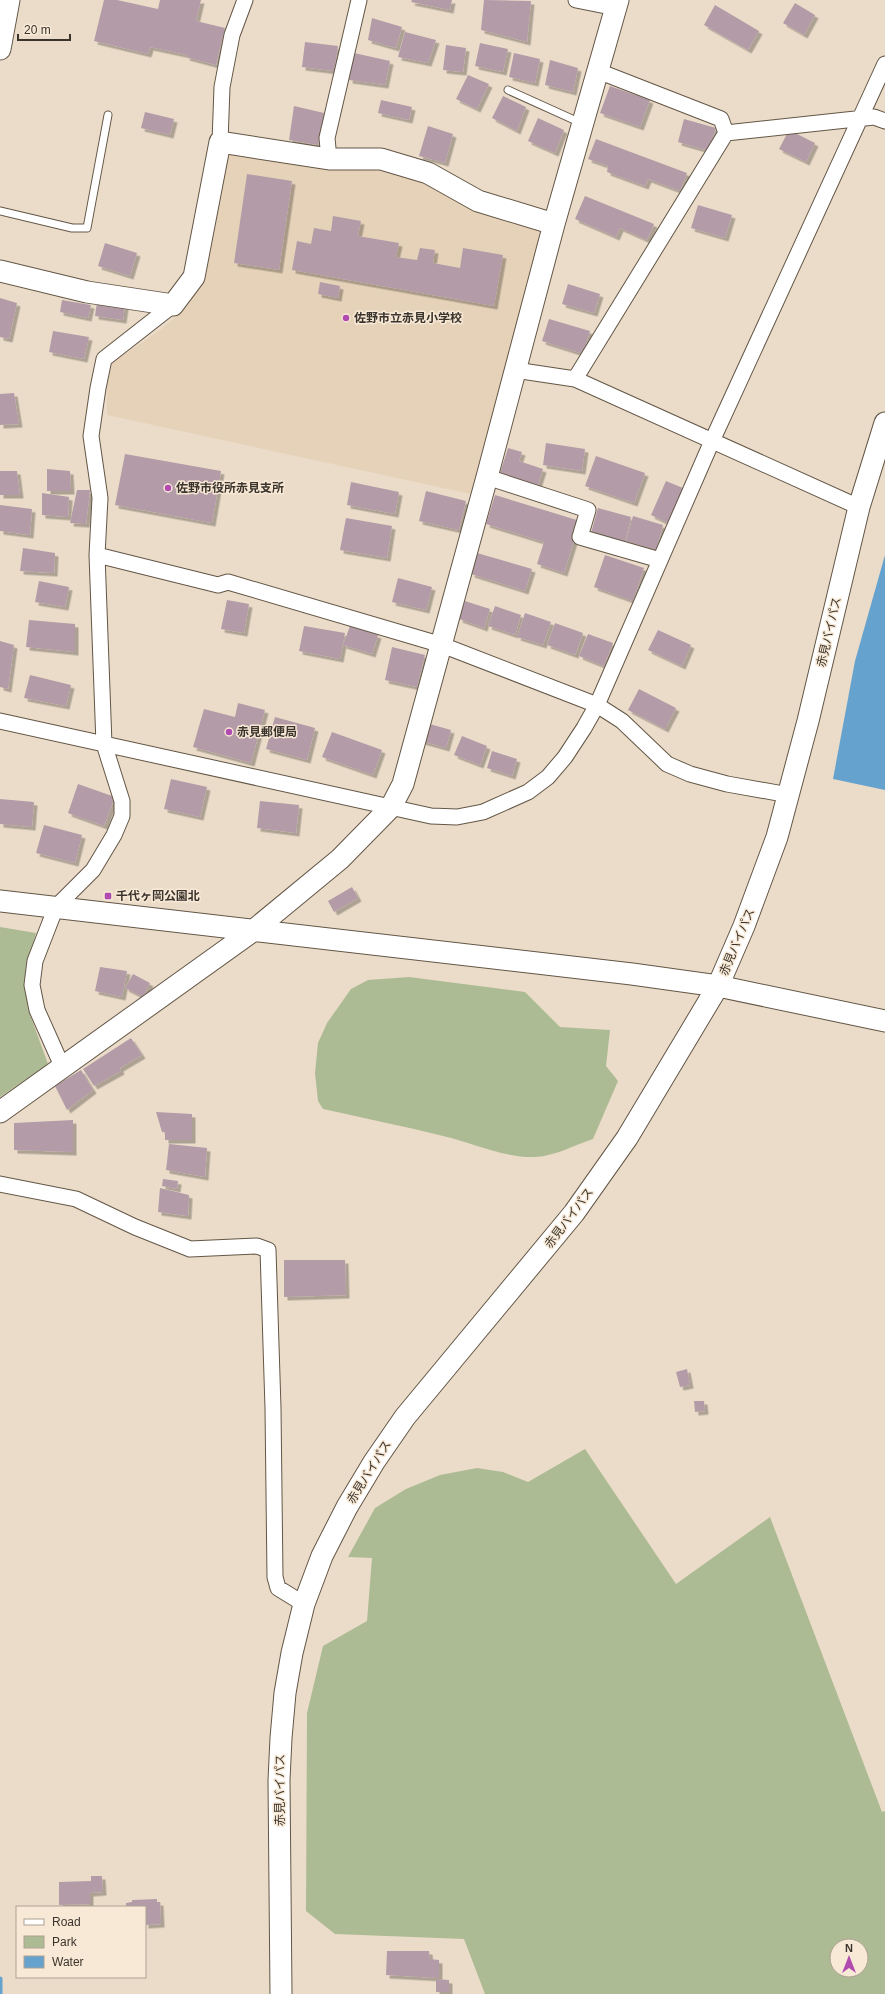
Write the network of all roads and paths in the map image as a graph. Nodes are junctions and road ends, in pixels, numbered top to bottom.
1 (9, 0) edge
2 (245, 0) edge
3 (359, 0) edge
4 (576, 0) edge
5 (617, 4) edge
6 (0, 49) edge
7 (885, 64) edge
8 (598, 71) junction
9 (508, 90) dead end
10 (108, 115) dead end
11 (859, 120) junction
12 (885, 121) edge
13 (583, 124) junction
14 (726, 133) junction
15 (220, 142) junction
16 (329, 159) junction
17 (0, 211) edge
18 (554, 224) junction
19 (0, 271) edge
20 (173, 305) junction
21 (515, 370) junction
22 (575, 379) junction
23 (885, 423) edge
24 (712, 441) junction
25 (487, 478) junction
26 (859, 507) junction
27 (97, 555) junction
28 (660, 560) junction
29 (442, 645) junction
30 (597, 705) junction
31 (0, 720) edge
32 (104, 744) junction
33 (789, 795) junction
34 (391, 808) junction
35 (0, 901) edge
36 (56, 907) junction
37 (254, 930) junction
38 (718, 986) junction
39 (885, 1021) edge
40 (62, 1066) junction
41 (0, 1112) edge
42 (0, 1184) edge
43 (304, 1604) junction
44 (281, 1994) edge

1 - 6 street
2 - 15 street
3 - 16 street
4 - 5 street
5 - 8 street
7 - 11 street
8 - 13 street
8 - 14 street
9 - 13 lane
10 - 17 lane
11 - 12 street
11 - 14 street
11 - 24 street
13 - 18 street
14 - 22 street
15 - 16 street
15 - 20 street
16 - 18 street
18 - 21 street
19 - 20 street
20 - 27 street
21 - 22 street
21 - 25 street
22 - 24 street
23 - 26 street, 赤見バイパス
24 - 26 street
24 - 28 street
25 - 28 street
25 - 29 street
26 - 33 street, 赤見バイパス
27 - 29 street
27 - 32 street
28 - 30 street
29 - 30 street
29 - 34 street
30 - 33 street
30 - 34 street
31 - 32 street
32 - 34 street
32 - 36 street
33 - 38 street, 赤見バイパス
34 - 37 street
35 - 36 street
36 - 37 street
36 - 40 street
37 - 38 street
37 - 40 street
38 - 39 street
38 - 43 street, 赤見バイパス
40 - 41 street
42 - 43 street
43 - 44 street, 赤見バイパス

